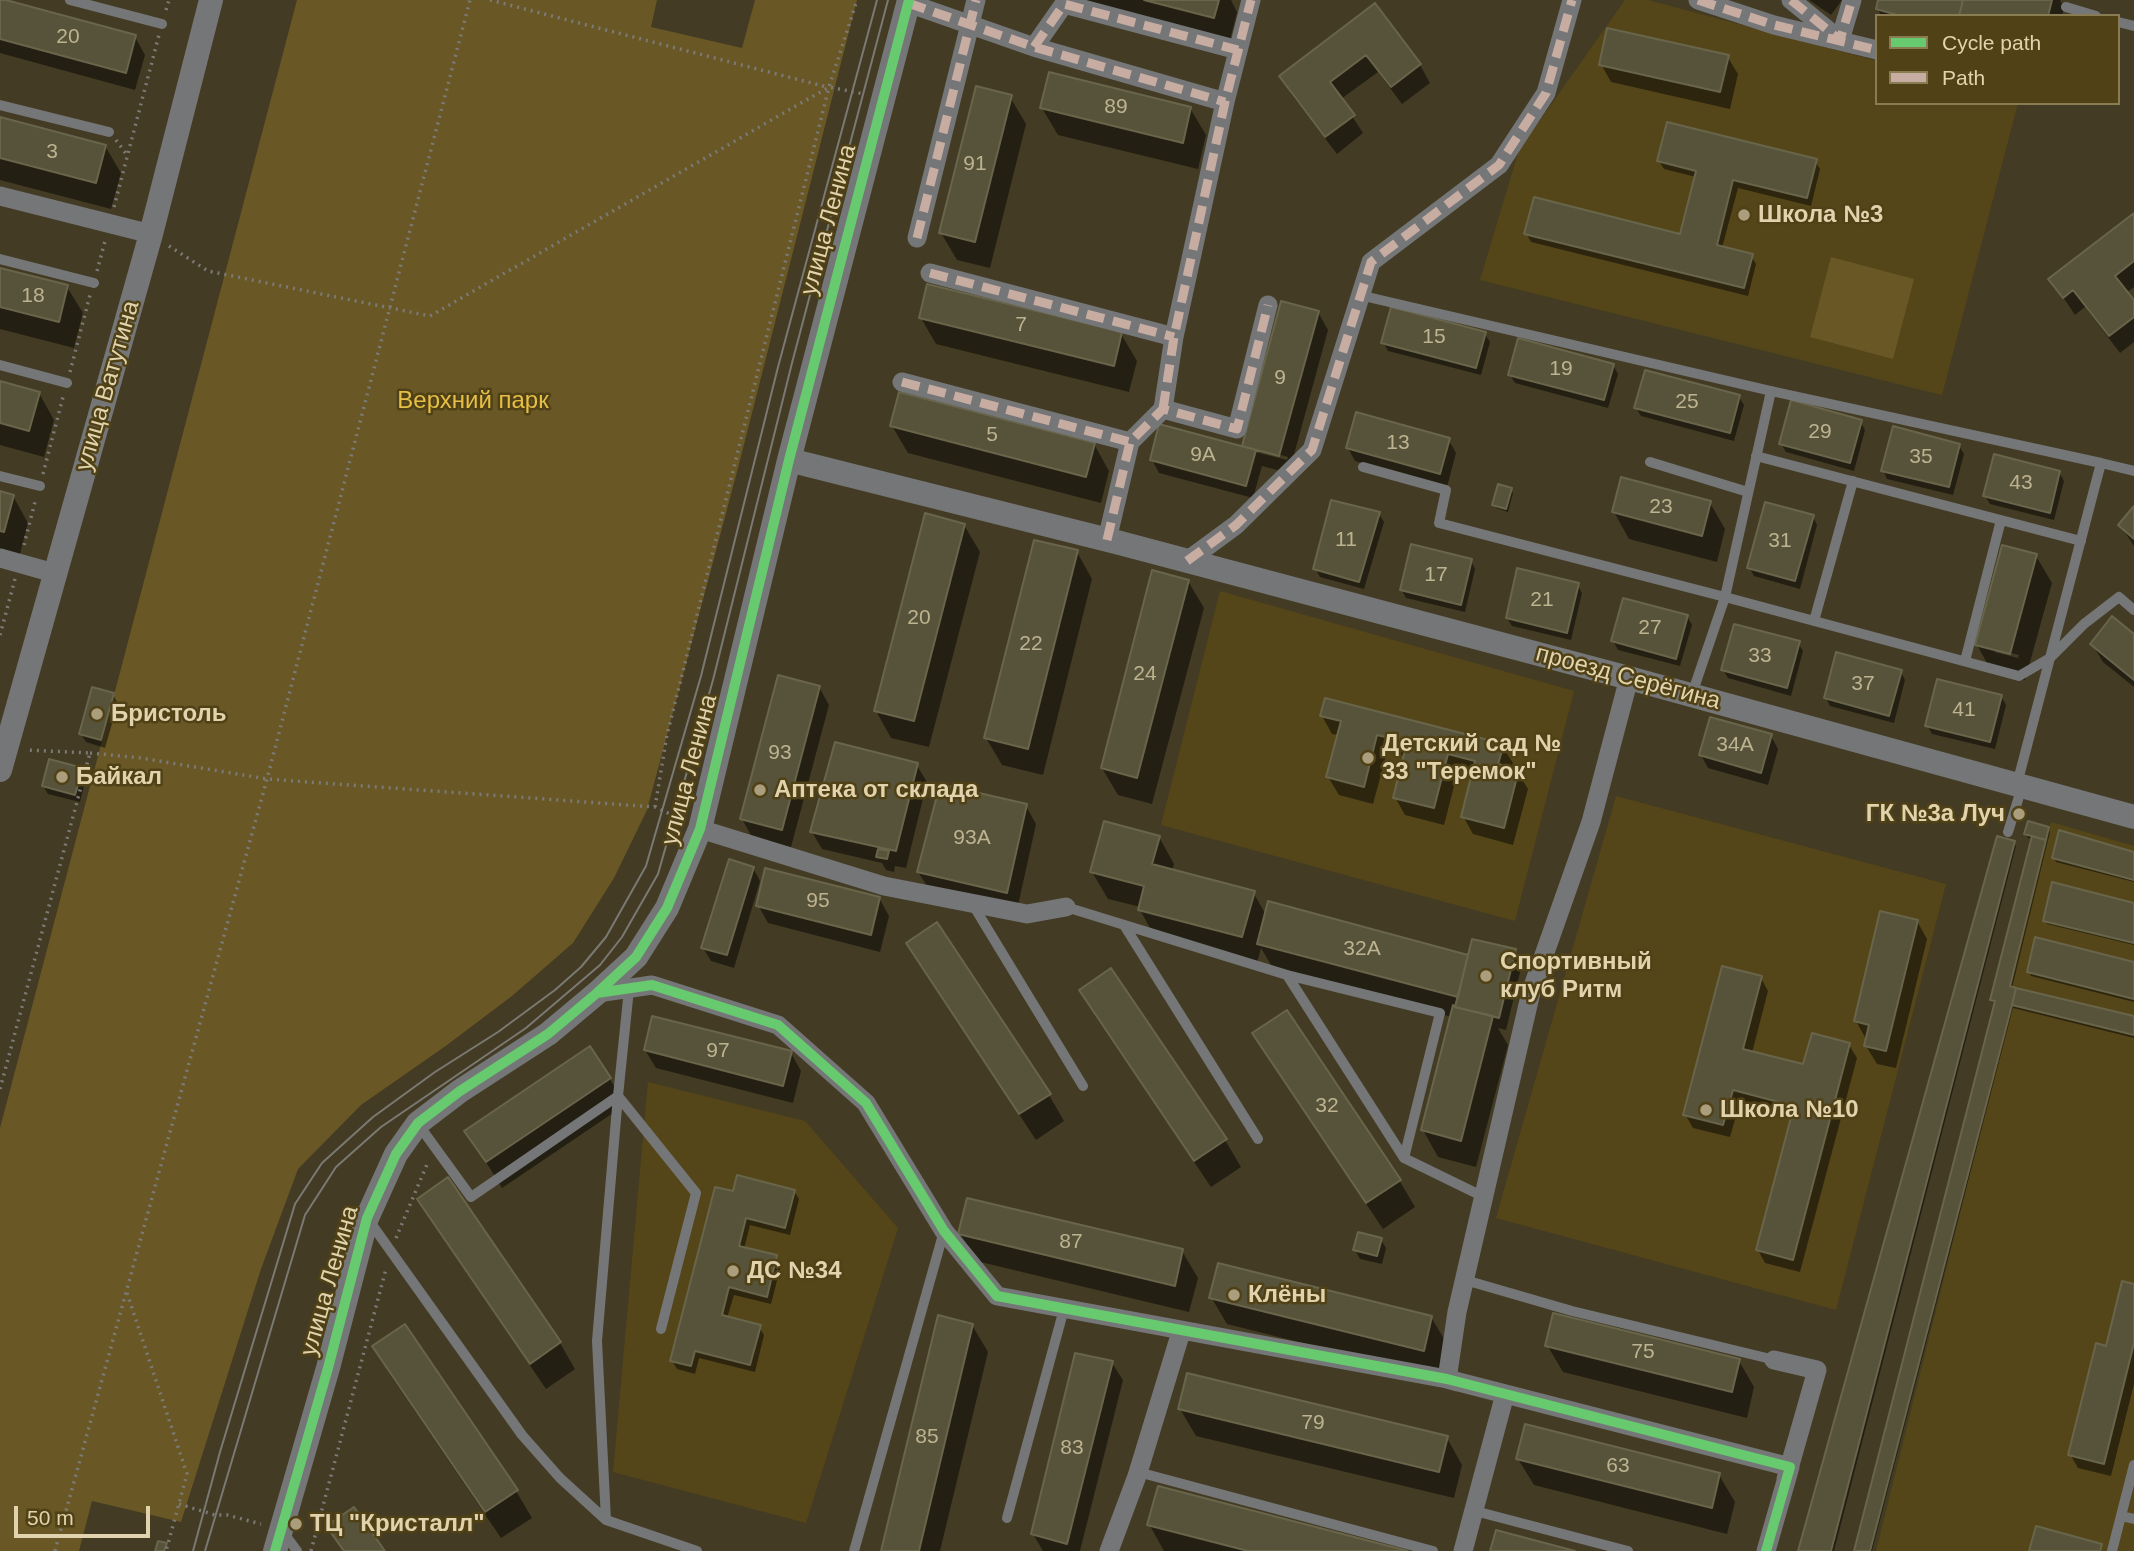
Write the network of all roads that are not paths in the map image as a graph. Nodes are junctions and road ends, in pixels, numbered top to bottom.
1 (70, 0) edge
2 (211, 0) edge
3 (976, 0) edge
4 (1251, 0) edge
5 (1572, 0) edge
6 (1698, 0) edge
7 (1791, 0) edge
8 (1852, 0) edge
9 (908, 2) edge
10 (2065, 8) edge
11 (2088, 14) edge
12 (162, 24) road end
13 (970, 24) junction
14 (1840, 40) junction
15 (1034, 47) junction
16 (1875, 49) edge
17 (1238, 50) junction
18 (1226, 102) junction
19 (0, 105) edge
20 (109, 132) dead end
21 (0, 197) edge
22 (151, 234) junction
23 (917, 238) dead end
24 (0, 259) edge
25 (930, 273) dead end
26 (94, 283) road end
27 (1359, 295) junction
28 (1268, 305) dead end
29 (1174, 337) junction
30 (0, 365) edge
31 (902, 382) dead end
32 (67, 383) road end
33 (1770, 391) junction
34 (1163, 410) junction
35 (1130, 442) junction
36 (1756, 456) junction
37 (789, 460) junction
38 (1650, 463) dead end
39 (2101, 463) junction
40 (1363, 467) dead end
41 (2134, 471) edge
42 (0, 475) edge
43 (1853, 481) junction
44 (40, 486) road end
45 (1748, 492) junction
46 (2001, 520) junction
47 (1114, 541) junction
48 (2081, 541) junction
49 (10, 560) edge
50 (1187, 562) junction
51 (54, 573) junction
52 (1725, 597) junction
53 (2134, 610) edge
54 (1814, 621) junction
55 (2050, 658) junction
56 (1965, 661) junction
57 (1629, 677) junction
58 (1692, 694) junction
59 (0, 770) edge
60 (2019, 785) junction
61 (2134, 817) edge
62 (700, 829) junction
63 (2008, 832) dead end
64 (973, 904) junction
65 (1066, 907) joint
66 (1124, 925) junction
67 (1287, 975) junction
68 (629, 989) junction
69 (597, 993) junction
70 (1083, 1086) dead end
71 (618, 1096) junction
72 (418, 1123) junction
73 (1258, 1139) dead end
74 (1404, 1157) junction
75 (1484, 1197) junction
76 (367, 1218) junction
77 (944, 1231) junction
78 (1465, 1280) junction
79 (1064, 1309) junction
80 (661, 1329) dead end
81 (1181, 1332) junction
82 (1447, 1379) junction
83 (1505, 1394) junction
84 (2134, 1465) edge
85 (1790, 1467) junction
86 (1138, 1472) junction
87 (1475, 1511) junction
88 (2121, 1516) junction
89 (1007, 1518) dead end
90 (2134, 1519) edge
91 (606, 1520) junction
92 (278, 1540) edge
93 (298, 1551) edge
94 (698, 1551) edge
95 (854, 1551) edge
96 (1109, 1551) edge
97 (1433, 1551) edge
98 (1464, 1551) edge
99 (1628, 1551) edge
100 (1766, 1551) edge
101 (2112, 1551) edge

1 - 12 lane
2 - 22 street, улица Ватутина
3 - 13 street
4 - 17 street
5 - 27 street
6 - 14 street
7 - 14 street
8 - 14 street
9 - 13 street
9 - 37 street, улица Ленина
10 - 11 lane
13 - 15 street
13 - 23 street
14 - 16 street
15 - 17 street
15 - 18 street
17 - 18 street
18 - 29 street
19 - 20 lane
21 - 22 street
22 - 51 street, улица Ватутина
24 - 26 lane
25 - 29 street
27 - 33 lane
27 - 50 street
28 - 34 street
29 - 34 street
30 - 32 lane
31 - 35 street
33 - 36 lane
33 - 39 lane
34 - 35 street
35 - 47 street
36 - 43 lane
36 - 45 lane
37 - 47 street, проезд Серёгина
37 - 62 street, улица Ленина
38 - 45 lane
39 - 41 lane
39 - 48 lane
40 - 52 lane
42 - 44 lane
43 - 46 lane
43 - 54 lane
45 - 52 lane
46 - 48 lane
46 - 56 lane
47 - 50 street, проезд Серёгина
48 - 55 lane
49 - 51 street
50 - 57 street, проезд Серёгина
51 - 59 street, улица Ватутина
52 - 54 lane
52 - 58 lane
53 - 55 lane
54 - 56 lane
55 - 56 lane
55 - 60 lane
57 - 58 street, проезд Серёгина
57 - 75 street
58 - 60 street, проезд Серёгина
60 - 61 street, проезд Серёгина
60 - 63 lane
62 - 64 street
62 - 69 street, улица Ленина
64 - 65 street
64 - 70 lane
65 - 66 lane
66 - 67 lane
66 - 73 lane
67 - 74 lane
67 - 74 lane
68 - 69 street
68 - 71 lane
68 - 77 street
69 - 72 street, улица Ленина
71 - 72 lane
71 - 80 lane
71 - 91 lane
72 - 76 street, улица Ленина
74 - 75 lane
75 - 78 street
76 - 91 lane
76 - 92 street, улица Ленина
77 - 79 street
77 - 95 lane
78 - 82 street
78 - 85 lane
79 - 81 street
79 - 89 lane
81 - 82 street
81 - 86 street
82 - 83 street
83 - 85 street
83 - 87 lane
83 - 98 street
84 - 88 lane
85 - 100 street
86 - 96 street
86 - 97 lane
87 - 98 lane
87 - 99 lane
88 - 90 lane
88 - 101 lane
91 - 94 lane
92 - 93 lane

